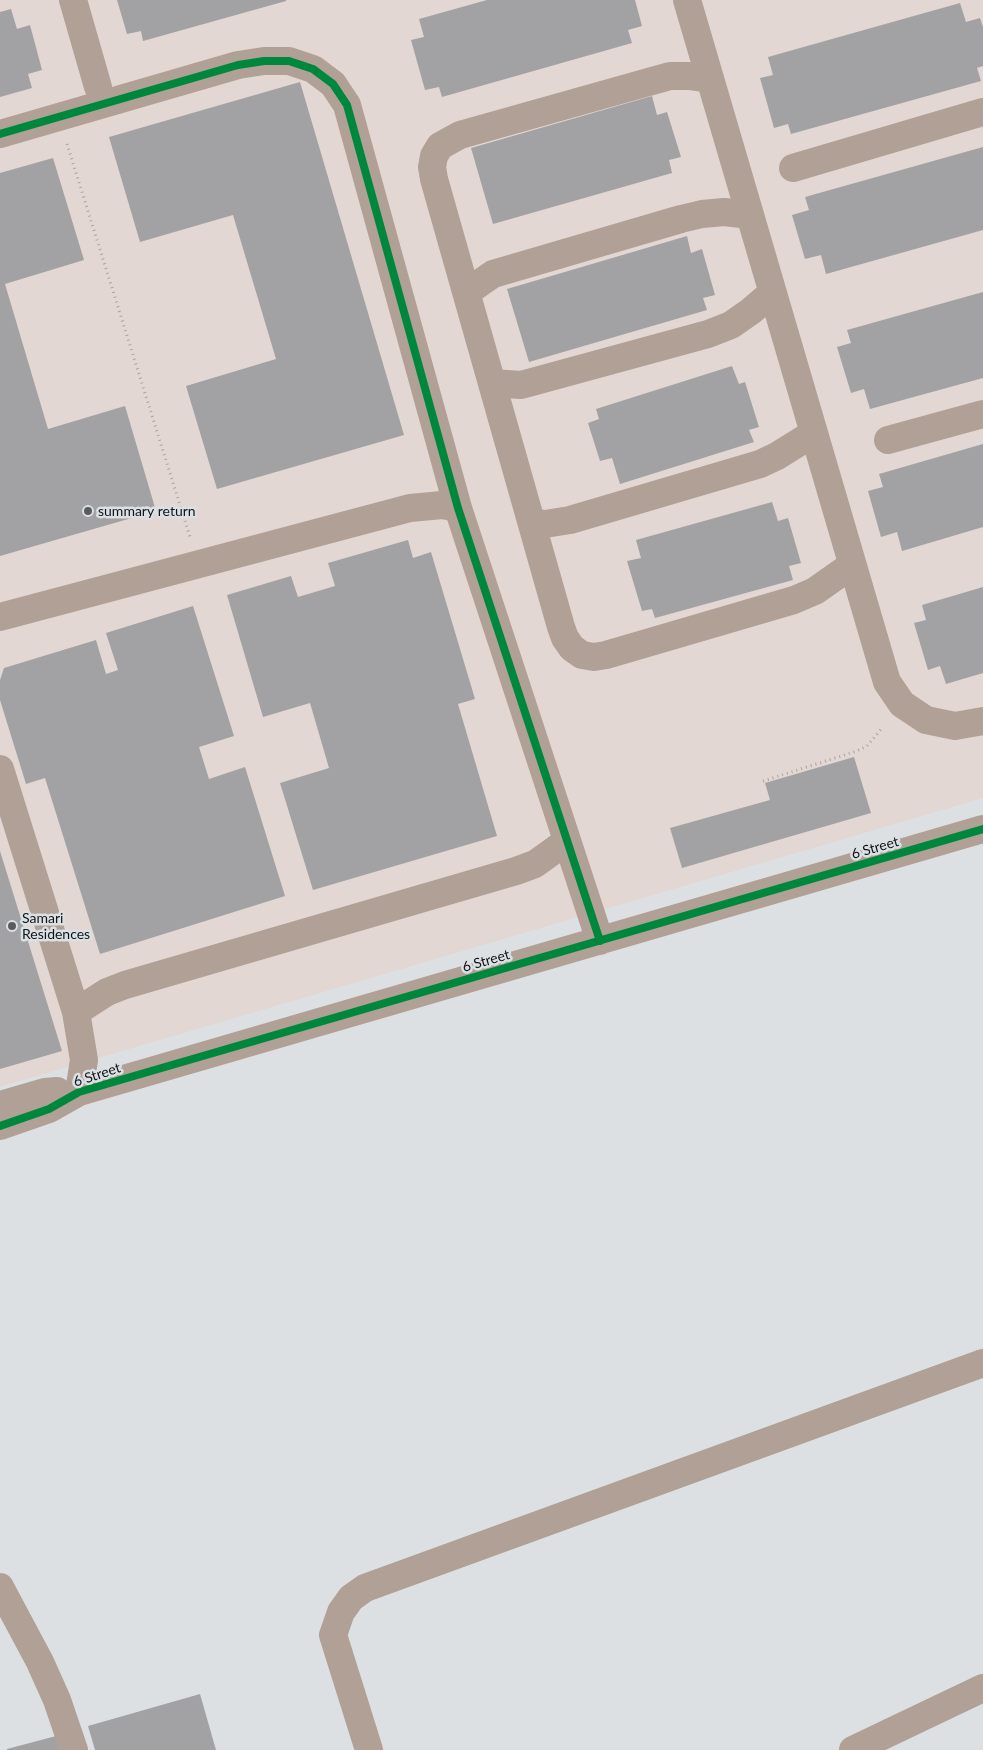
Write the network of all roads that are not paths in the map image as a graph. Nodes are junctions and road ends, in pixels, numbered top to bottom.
1 (74, 0) edge
2 (687, 0) edge
3 (710, 79) junction
4 (98, 87) dead end
5 (983, 112) edge
6 (0, 134) edge
7 (792, 168) dead end
8 (750, 215) junction
9 (467, 292) junction
10 (772, 292) junction
11 (492, 383) junction
12 (983, 414) edge
13 (814, 434) junction
14 (888, 440) dead end
15 (458, 508) junction
16 (532, 522) junction
17 (852, 565) junction
18 (0, 617) edge
19 (983, 721) edge
20 (0, 769) edge
21 (983, 830) edge
22 (567, 841) junction
23 (600, 941) junction
24 (76, 1012) junction
25 (79, 1092) junction
26 (0, 1104) edge
27 (0, 1126) edge
28 (983, 1364) edge
29 (0, 1587) edge
30 (7, 1614) edge
31 (983, 1688) edge
32 (74, 1750) edge
33 (369, 1750) edge
34 (853, 1750) edge

1 - 4 street
2 - 3 street
3 - 8 street
3 - 9 street
5 - 7 street
6 - 15 street
8 - 9 street
8 - 10 street
9 - 11 street
10 - 11 street
10 - 13 street
11 - 16 street
12 - 14 street
13 - 16 street
13 - 17 street
15 - 18 street
15 - 22 street
16 - 17 street
17 - 19 street
20 - 24 street
21 - 23 street, 6 Street
22 - 23 street
22 - 24 street
23 - 25 street, 6 Street
24 - 25 street
25 - 26 street, 6 Street
25 - 27 street, 6 Street
28 - 33 street
29 - 30 street
30 - 32 street
31 - 34 street

